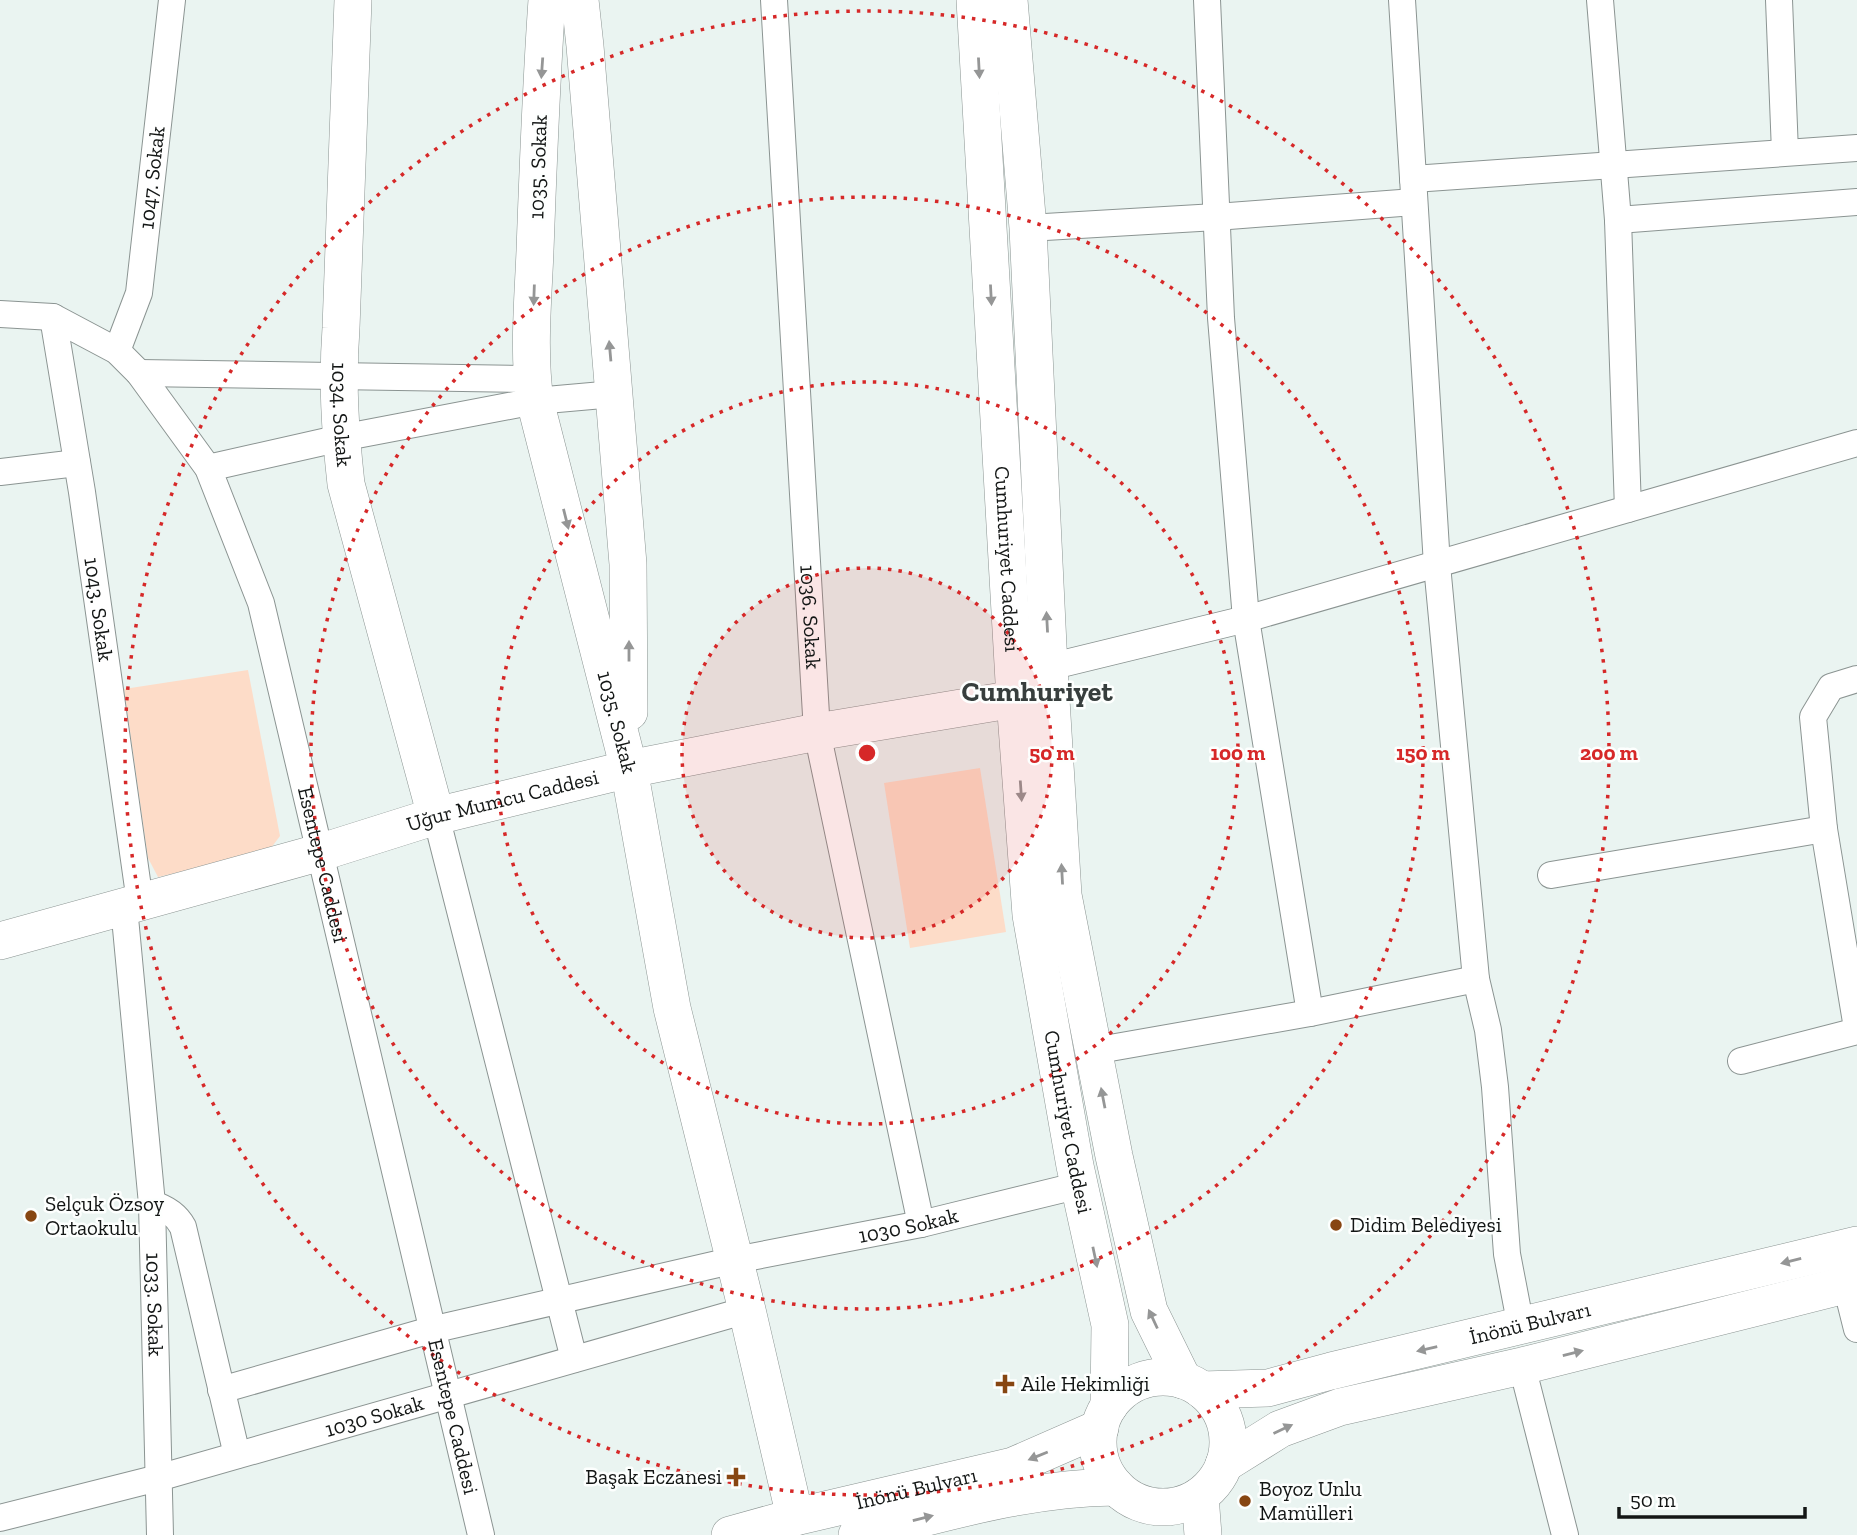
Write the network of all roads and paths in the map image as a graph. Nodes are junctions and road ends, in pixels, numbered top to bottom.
1 (172, 0) edge
2 (353, 0) edge
3 (547, 0) edge
4 (580, 0) edge
5 (774, 0) edge
6 (975, 0) edge
7 (1009, 0) edge
8 (1207, 0) edge
9 (1402, 0) edge
10 (1600, 0) edge
11 (1779, 0) edge
12 (1857, 148) edge
13 (1785, 152) junction
14 (1612, 164) junction
15 (1414, 190) junction
16 (1857, 202) edge
17 (1216, 217) junction
18 (1618, 220) junction
19 (1028, 228) junction
20 (0, 314) edge
21 (53, 317) junction
22 (117, 352) junction
23 (139, 373) junction
24 (337, 374) junction
25 (534, 390) junction
26 (614, 394) junction
27 (341, 438) junction
28 (1857, 443) edge
29 (77, 463) junction
30 (208, 468) junction
31 (0, 472) edge
32 (1628, 509) junction
33 (1437, 565) junction
34 (1246, 620) junction
35 (1049, 667) junction
36 (1857, 679) edge
37 (1014, 699) junction
38 (817, 732) junction
39 (629, 769) junction
40 (436, 816) junction
41 (1824, 829) junction
42 (318, 853) junction
43 (1551, 874) dead end
44 (132, 905) junction
45 (0, 942) edge
46 (1476, 979) junction
47 (1310, 1013) junction
48 (1857, 1029) edge
49 (1093, 1051) junction
50 (1741, 1061) dead end
51 (1080, 1185) junction
52 (152, 1204) junction
53 (921, 1224) junction
54 (1857, 1245) edge
55 (735, 1260) junction
56 (1852, 1284) edge
57 (559, 1301) junction
58 (747, 1310) junction
59 (1521, 1326) junction
60 (1857, 1329) edge
61 (431, 1330) junction
62 (574, 1359) junction
63 (1522, 1366) junction
64 (1192, 1385) junction
65 (221, 1390) junction
66 (446, 1394) junction
67 (1104, 1417) junction
68 (237, 1455) junction
69 (1224, 1464) junction
70 (158, 1478) junction
71 (1116, 1487) junction
72 (1200, 1496) junction
73 (795, 1517) junction
74 (0, 1518) edge
75 (1158, 1520) edge
76 (160, 1535) edge
77 (481, 1535) edge
78 (730, 1535) edge
79 (857, 1535) edge
80 (1203, 1535) edge
81 (1565, 1535) edge

1 - 22 street, 1047. Sokak
2 - 24 main road, 1034. Sokak
3 -> 25 main road, 1035. Sokak
26 -> 4 main road, 1035. Sokak
5 - 38 street, 1036. Sokak
6 -> 37 main road, Cumhuriyet Caddesi
7 - 19 main road, Cumhuriyet Caddesi
8 - 17 street
9 - 15 street
10 - 14 street
11 - 13 street
12 - 13 street
13 - 14 street
14 - 15 street
14 - 18 street
15 - 17 street
15 - 33 street
16 - 18 street
17 - 19 street
17 - 34 street
18 - 32 street
35 -> 19 main road, Cumhuriyet Caddesi
20 - 21 street, Esentepe Caddesi
21 - 22 street, Esentepe Caddesi
21 - 29 street, 1043. Sokak
22 - 23 street, Esentepe Caddesi
23 - 24 street
23 - 30 street, Esentepe Caddesi
24 - 25 street
24 - 27 main road, 1034. Sokak
25 - 26 street
25 - 27 street
25 -> 39 main road, 1035. Sokak
39 -> 26 main road, 1035. Sokak
27 - 30 street
27 - 40 main road, 1034. Sokak
28 - 32 street
29 - 31 street
29 - 44 street, 1043. Sokak
30 - 42 street, Esentepe Caddesi
32 - 33 street
33 - 34 street
33 - 46 street
34 - 35 street
34 - 47 street
49 -> 35 main road, Cumhuriyet Caddesi
36 - 41 street
37 - 38 main road, Uğur Mumcu Caddesi
37 -> 51 main road, Cumhuriyet Caddesi
38 - 39 main road, Uğur Mumcu Caddesi
38 - 53 street, 1036. Sokak
39 - 40 main road, Uğur Mumcu Caddesi
39 - 55 main road
40 - 42 main road, Uğur Mumcu Caddesi
40 - 57 street
41 - 43 street
41 - 48 street
42 - 44 main road, Uğur Mumcu Caddesi
42 - 61 street, Esentepe Caddesi
44 - 45 main road, Uğur Mumcu Caddesi
44 - 52 street, 1033. Sokak
46 - 47 street
46 - 59 street
47 - 49 street
48 - 50 street
64 -> 49 main road, Cumhuriyet Caddesi
51 - 53 street, 1030 Sokak
51 -> 67 main road, Cumhuriyet Caddesi
52 - 65 street
52 - 70 street, 1033. Sokak
53 - 55 street, 1030 Sokak
54 -> 59 main road, İnönü Bulvarı
55 - 57 street, 1030 Sokak
55 - 58 main road
56 - 60 street
63 -> 56 main road, İnönü Bulvarı
57 - 61 street, 1030 Sokak
57 - 62 street
58 - 62 street, 1030 Sokak
58 - 73 main road
59 -> 64 main road, İnönü Bulvarı
61 - 65 street, 1030 Sokak
61 - 66 street, Esentepe Caddesi
62 - 66 street, 1030 Sokak
69 -> 63 main road, İnönü Bulvarı
63 - 81 street
64 - 67 main road
64 - 69 main road
65 - 68 street
66 - 68 street, 1030 Sokak
66 - 77 street, Esentepe Caddesi
67 - 71 main road
67 -> 73 main road, İnönü Bulvarı
68 - 70 street, 1030 Sokak
69 - 72 main road
70 - 74 street, 1030 Sokak
70 - 76 street, 1033. Sokak
71 - 75 main road
79 -> 71 main road, İnönü Bulvarı
72 - 75 main road
72 - 80 main road
73 - 78 main road, İnönü Bulvarı

